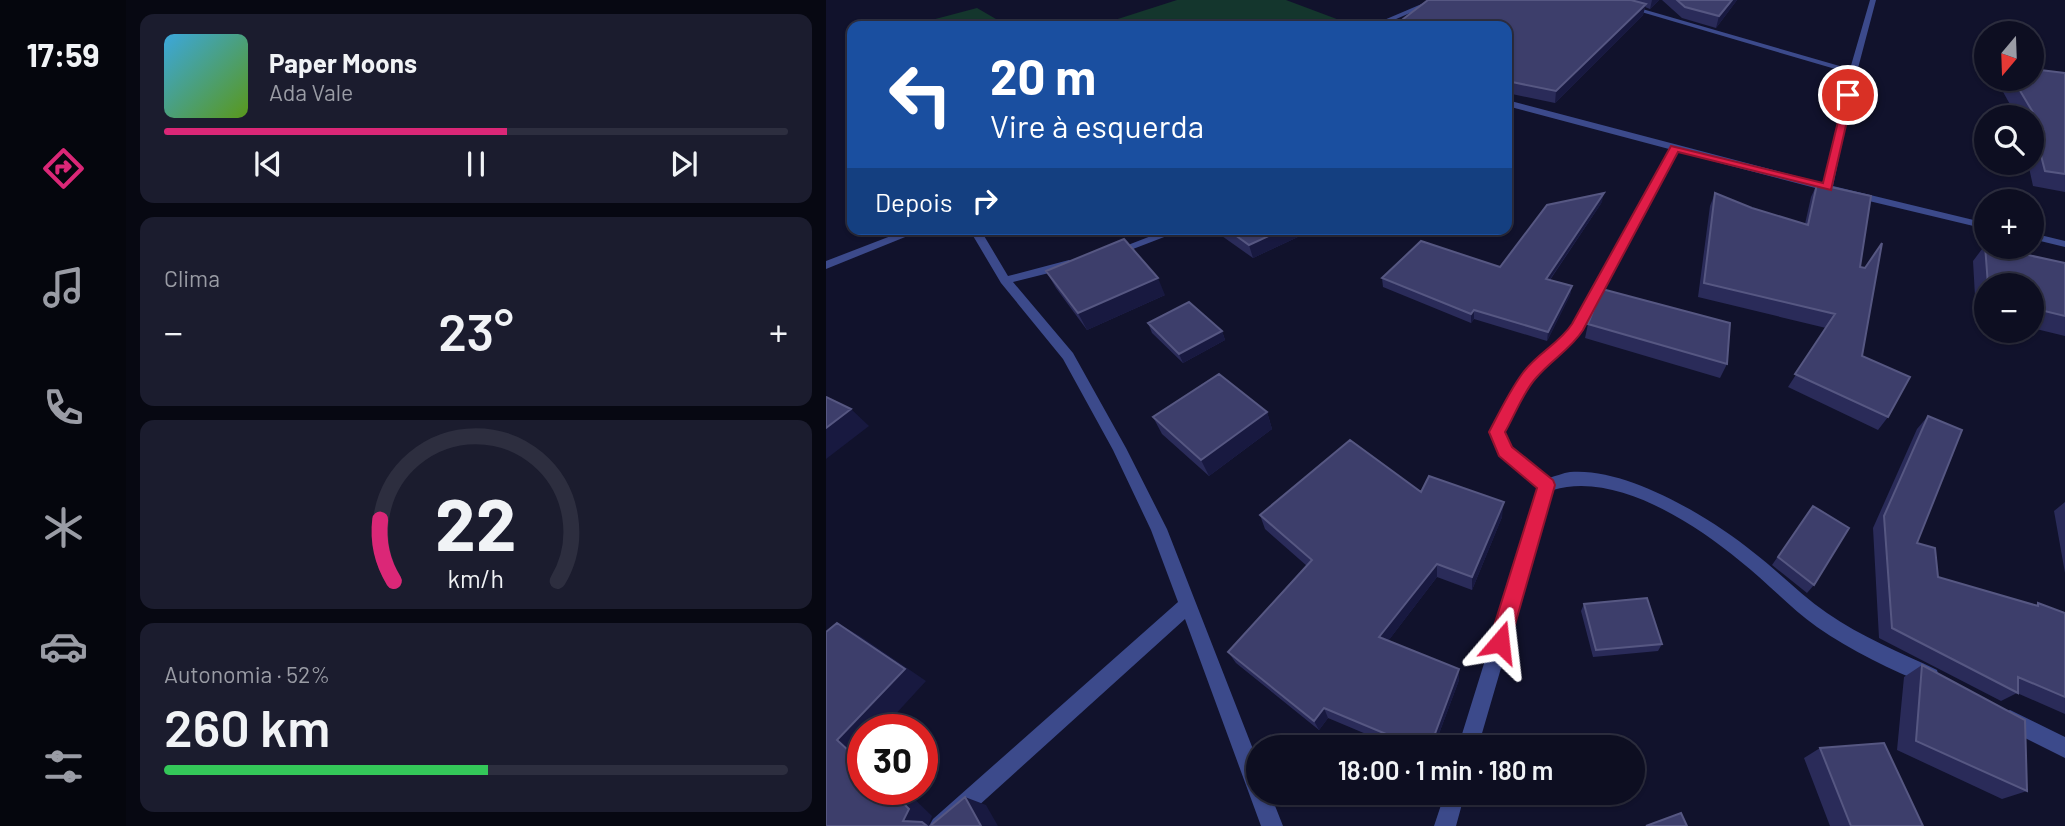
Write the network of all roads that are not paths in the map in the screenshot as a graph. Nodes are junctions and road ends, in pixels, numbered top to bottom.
1 (1437, 0) edge
2 (1617, 0) edge
3 (1873, 0) edge
4 (1386, 21) edge
5 (1853, 72) junction
6 (1512, 104) edge
7 (1675, 148) junction
8 (1827, 188) junction
9 (1974, 223) edge
10 (904, 235) edge
11 (978, 235) edge
12 (1162, 235) edge
13 (2044, 239) edge
14 (2065, 244) edge
15 (1103, 255) edge
16 (1079, 261) edge
17 (826, 265) edge
18 (1005, 280) junction
19 (1546, 485) junction
20 (1189, 604) junction
21 (1940, 683) edge
22 (1989, 709) edge
23 (1472, 735) edge
24 (2065, 748) edge
25 (1246, 756) edge
26 (1264, 805) edge
27 (1451, 805) edge
28 (940, 826) edge
29 (1272, 826) edge
30 (1445, 826) edge

1 - 4 street
2 - 5 street
3 - 5 street
5 - 8 street
6 - 7 street
7 - 8 street
7 - 19 street
8 - 9 street
10 - 17 street
11 - 18 street
12 - 15 street
13 - 14 street
16 - 18 street
18 - 20 street
19 - 21 street
19 - 23 street
20 - 25 street
20 - 28 street
22 - 24 street
26 - 29 street
27 - 30 street

